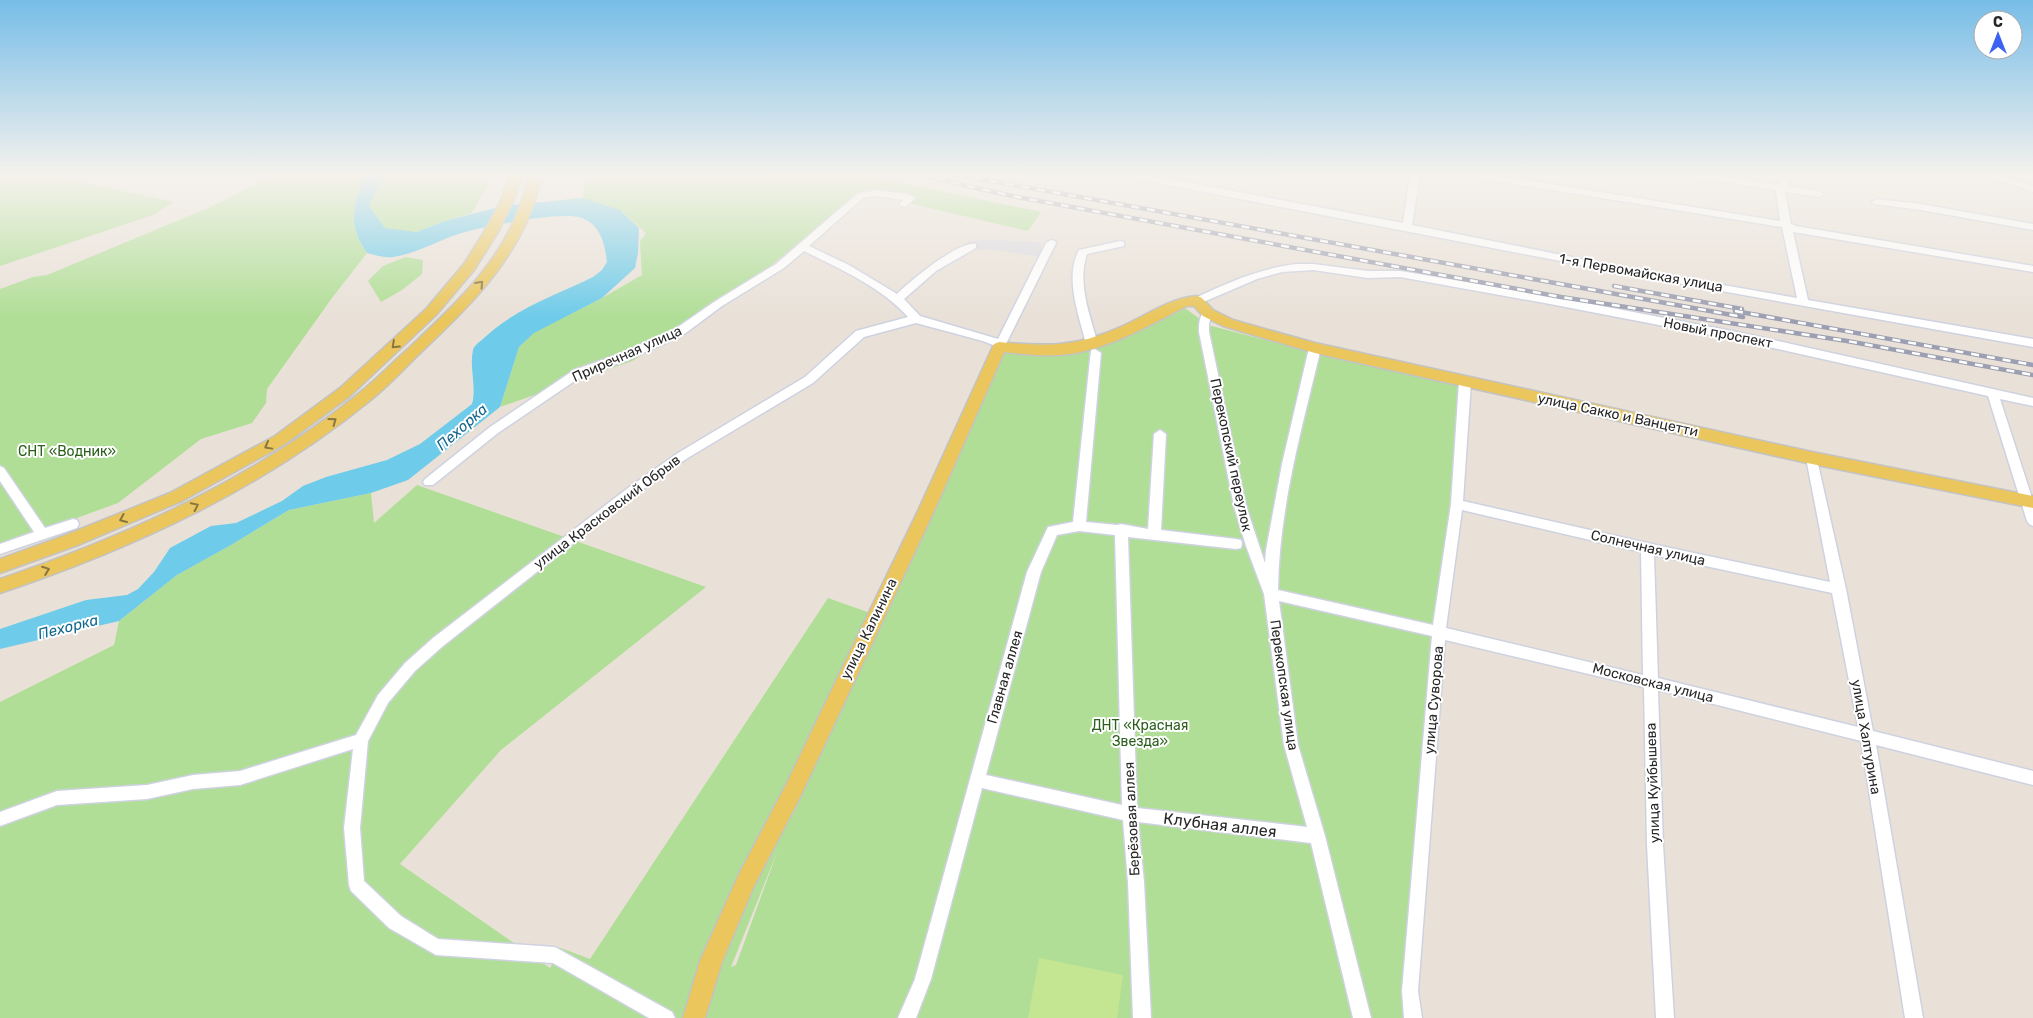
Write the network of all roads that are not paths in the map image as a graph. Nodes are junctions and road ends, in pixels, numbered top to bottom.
1 (496, 223) edge
2 (519, 223) edge
3 (829, 223) edge
4 (1383, 223) edge
5 (1408, 223) edge
6 (1771, 223) edge
7 (2008, 223) edge
8 (1786, 225) junction
9 (1407, 227) junction
10 (2033, 227) edge
11 (1051, 243) dead end
12 (1120, 244) dead end
13 (802, 246) junction
14 (972, 246) dead end
15 (2033, 269) edge
16 (898, 299) junction
17 (1803, 301) junction
18 (1202, 307) junction
19 (916, 318) junction
20 (2033, 343) edge
21 (1000, 347) junction
22 (1094, 348) junction
23 (1316, 348) junction
24 (1465, 382) junction
25 (1993, 394) junction
26 (2033, 402) edge
27 (1160, 434) dead end
28 (1812, 458) junction
29 (0, 471) edge
30 (429, 482) dead end
31 (2030, 502) edge
32 (1457, 504) junction
33 (2033, 521) edge
34 (73, 524) dead end
35 (1080, 526) junction
36 (1121, 529) junction
37 (42, 534) junction
38 (1154, 534) junction
39 (1236, 544) dead end
40 (1647, 548) junction
41 (0, 549) edge
42 (0, 566) edge
43 (0, 586) edge
44 (1839, 589) junction
45 (1271, 594) junction
46 (1439, 631) junction
47 (1650, 683) junction
48 (1866, 735) junction
49 (360, 740) junction
50 (2033, 778) edge
51 (976, 780) junction
52 (1130, 814) junction
53 (0, 820) edge
54 (1317, 836) junction
55 (666, 1018) edge
56 (694, 1018) edge
57 (907, 1018) edge
58 (1142, 1018) edge
59 (1362, 1018) edge
60 (1413, 1018) edge
61 (1665, 1018) edge
62 (1914, 1018) edge

1 -> 42 main road
43 -> 2 main road
3 - 13 street, Приречная улица
4 - 9 street, 1-я Первомайская улица
5 - 9 street
6 - 8 street
7 - 10 street
8 - 15 street
8 - 17 street
9 - 17 street, 1-я Первомайская улица
11 - 21 street, улица Калинина
12 - 22 street
13 - 16 street
13 - 30 street, Приречная улица
14 - 16 street
16 - 19 street
17 - 20 street, 1-я Первомайская улица
18 - 22 main road
18 - 23 main road, улица Сакко и Ванцетти
18 - 25 street, Новый проспект
18 - 45 street, Перекопский переулок
19 - 21 street
19 - 49 street, улица Красковский Обрыв
21 - 22 main road
21 - 56 main road, улица Калинина
22 - 35 street
23 - 24 main road, улица Сакко и Ванцетти
23 - 45 street, Перекопская улица
24 - 28 main road, улица Сакко и Ванцетти
24 - 32 street, улица Суворова
25 - 26 street, Новый проспект
25 - 31 street
27 - 38 street
28 - 31 main road, улица Сакко и Ванцетти
28 - 44 street, улица Халтурина
29 - 37 street
31 - 33 street
32 - 40 street, Солнечная улица
32 - 46 street, улица Суворова
34 - 37 street
35 - 36 street
35 - 51 street, Главная аллея
36 - 38 street
36 - 52 street, Берёзовая аллея
37 - 41 street
38 - 39 street
40 - 44 street, Солнечная улица
40 - 47 street, улица Куйбышева
44 - 48 street, улица Халтурина
45 - 46 street, Московская улица
45 - 54 street, Перекопская улица
46 - 47 street, Московская улица
46 - 60 street, улица Суворова
47 - 48 street, Московская улица
47 - 61 street, улица Куйбышева
48 - 50 street, Московская улица
48 - 62 street, улица Халтурина
49 - 53 street
49 - 55 street, улица Красковский Обрыв
51 - 52 street, Клубная аллея
51 - 57 street, Главная аллея
52 - 54 street, Клубная аллея
52 - 58 street, Берёзовая аллея
54 - 59 street, Перекопская улица

